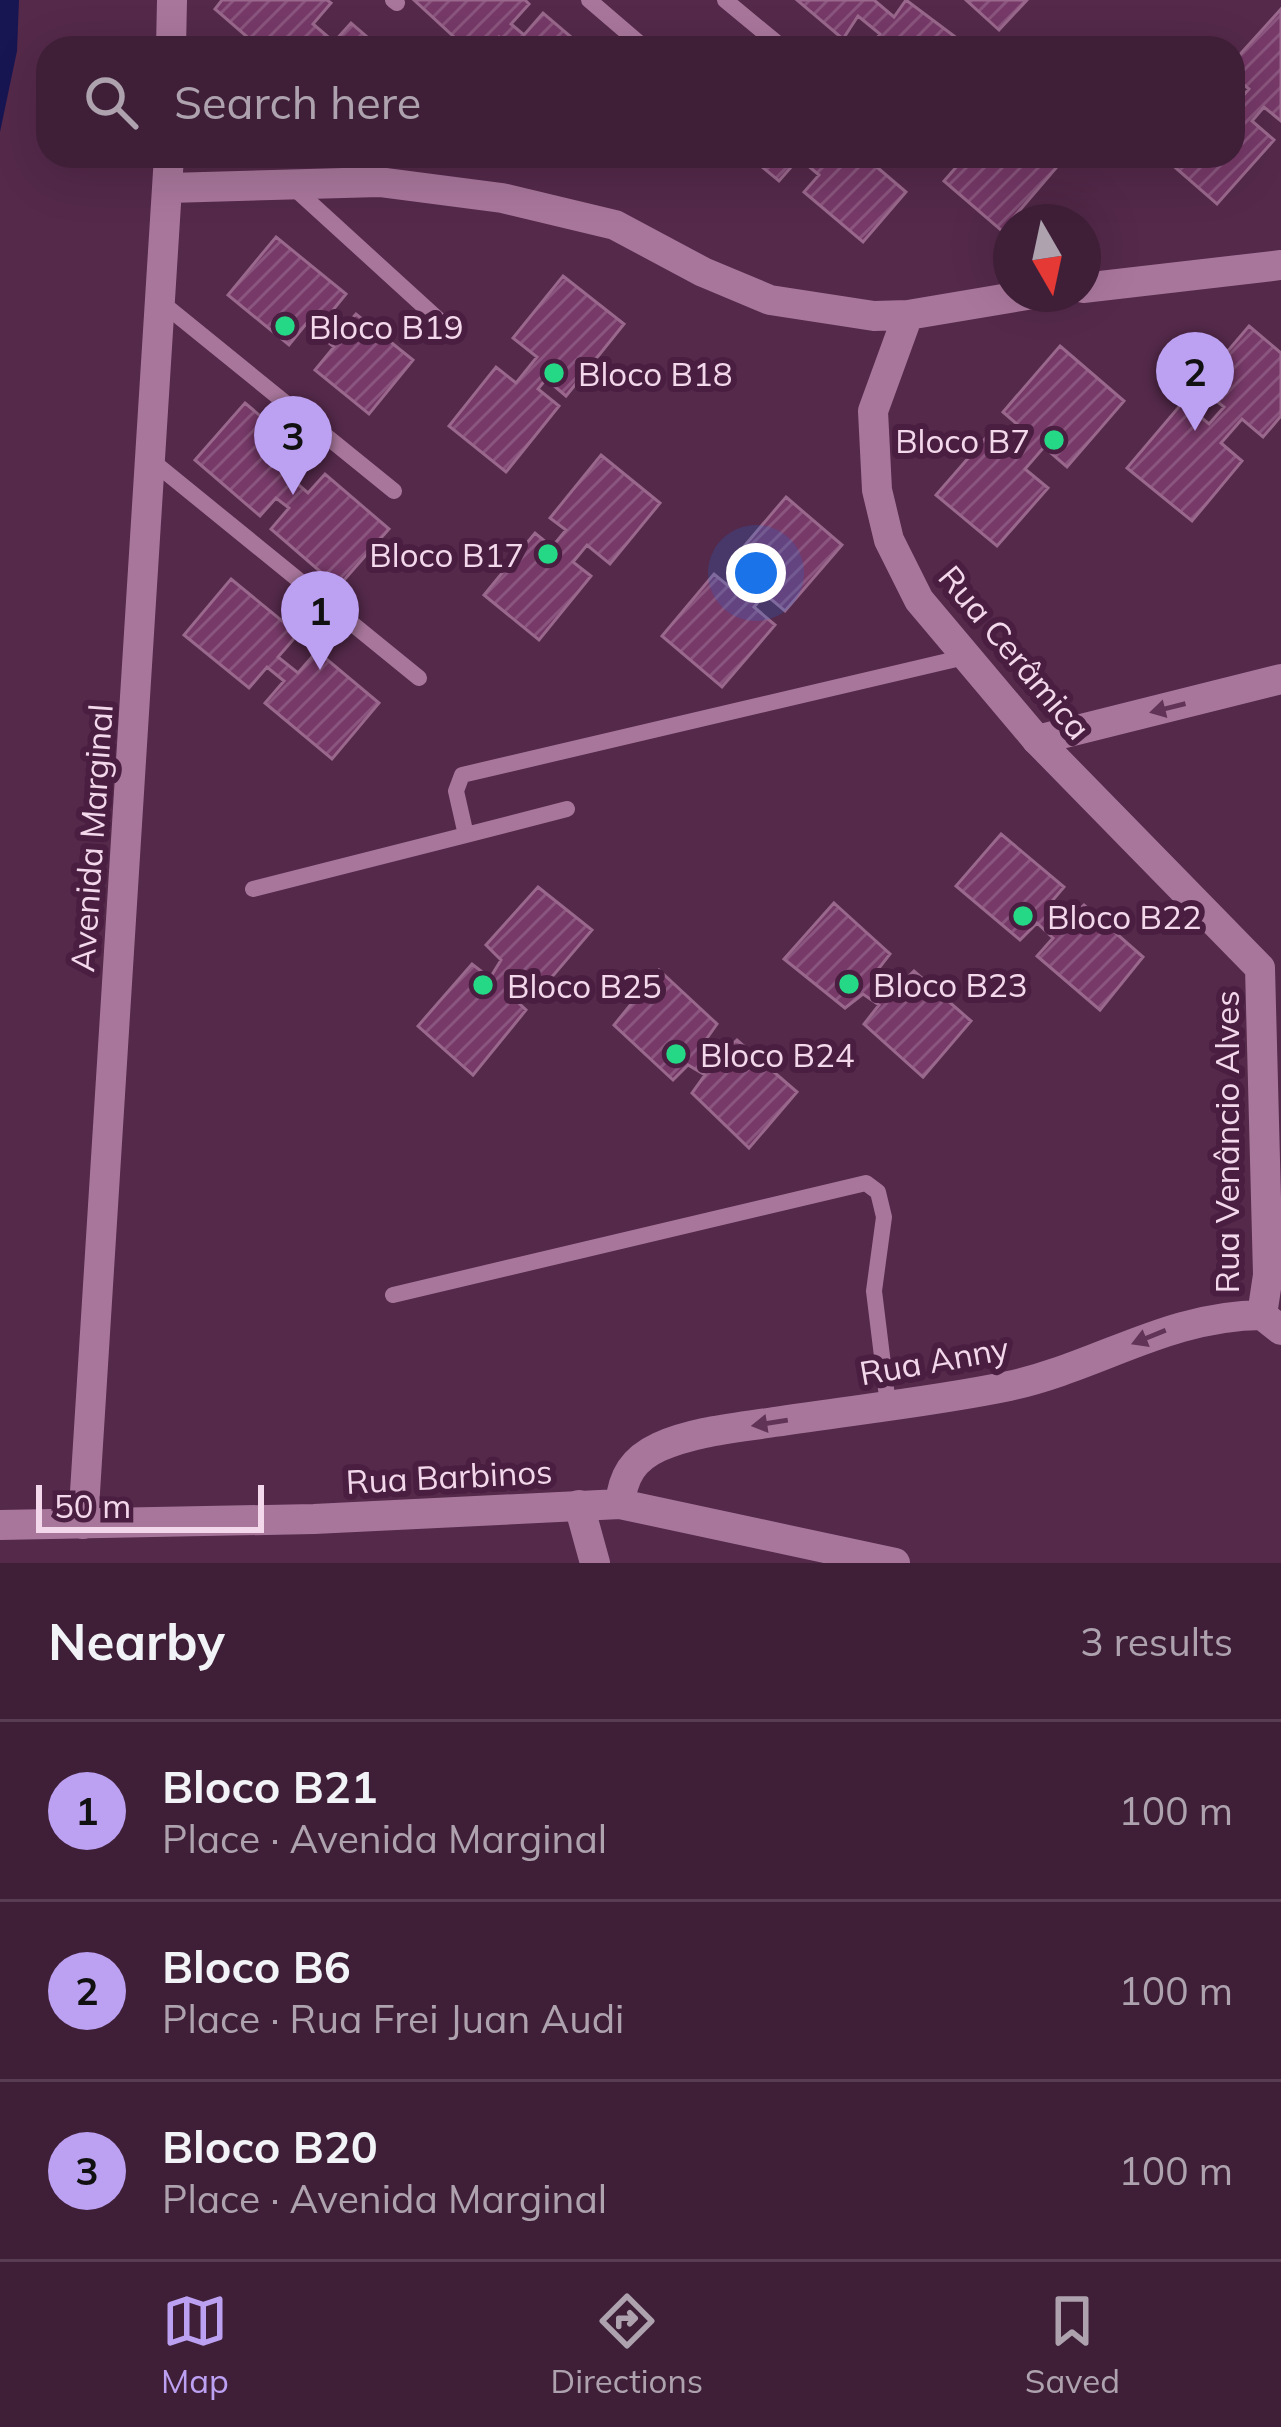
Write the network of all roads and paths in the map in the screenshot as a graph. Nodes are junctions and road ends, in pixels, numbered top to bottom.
1 (172, 0) edge
2 (590, 0) edge
3 (725, 0) edge
4 (171, 36) edge
5 (631, 36) edge
6 (768, 36) edge
7 (169, 168) edge
8 (290, 184) junction
9 (169, 188) junction
10 (1281, 265) edge
11 (1101, 286) edge
12 (993, 301) edge
13 (161, 302) junction
14 (908, 315) junction
15 (452, 332) dead end
16 (151, 460) junction
17 (394, 491) dead end
18 (965, 657) junction
19 (419, 679) dead end
20 (1281, 679) edge
21 (1037, 740) junction
22 (567, 808) dead end
23 (466, 835) junction
24 (253, 890) dead end
25 (1271, 959) edge
26 (393, 1294) dead end
27 (1272, 1323) edge
28 (888, 1406) junction
29 (620, 1504) junction
30 (579, 1505) junction
31 (83, 1524) junction
32 (0, 1525) edge
33 (595, 1563) edge
34 (895, 1563) edge

1 - 4 street
2 - 5 lane
3 - 6 lane
7 - 9 street, Avenida Marginal
8 - 9 street
8 - 14 street
8 - 15 lane
9 - 13 street, Avenida Marginal
10 - 11 street
12 - 14 street
13 - 16 street, Avenida Marginal
13 - 17 lane
14 - 18 street, Rua Cerâmica
16 - 19 lane
16 - 31 street, Avenida Marginal
18 - 21 street, Rua Cerâmica
18 - 23 lane
20 -> 21 street
21 - 25 street, Rua Cerâmica
22 - 23 lane
23 - 24 lane
25 - 27 street, Rua Venâncio Alves
26 - 28 lane
27 -> 28 street, Rua Anny
28 -> 29 street, Rua Anny
29 - 30 street, Rua Barbinos
29 - 34 street, Rua Barbinos
30 - 31 street, Rua Barbinos
30 - 33 street
31 - 32 street, Rua Barbinos

